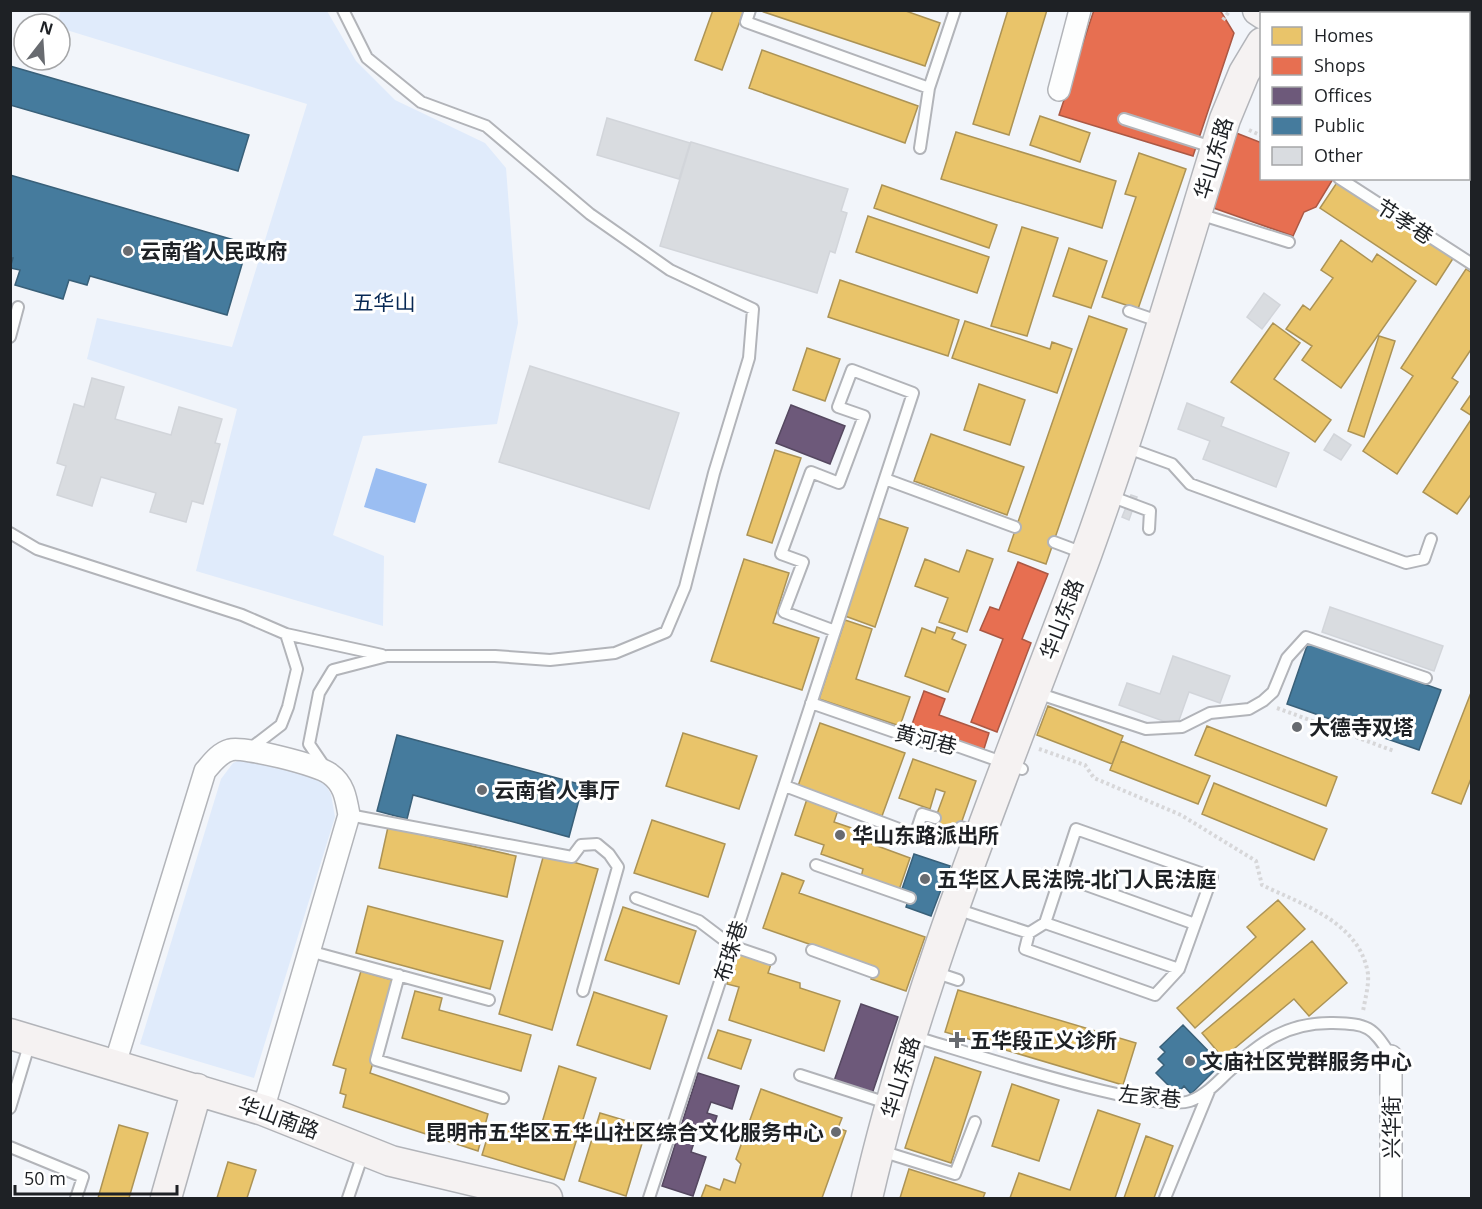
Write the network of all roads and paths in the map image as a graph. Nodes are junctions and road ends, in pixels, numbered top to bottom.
1 (343, 10) edge
2 (750, 10) edge
3 (955, 10) edge
4 (1080, 10) edge
5 (1230, 10) edge
6 (1223, 20) dead end
7 (1260, 47) edge
8 (929, 88) junction
9 (1059, 90) dead end
10 (1124, 119) dead end
11 (920, 148) dead end
12 (1216, 149) junction
13 (1342, 180) edge
14 (1196, 213) junction
15 (1289, 242) dead end
16 (1472, 264) edge
17 (18, 307) dead end
18 (1129, 311) dead end
19 (1164, 323) junction
20 (10, 337) edge
21 (1124, 447) junction
22 (885, 479) junction
23 (1107, 495) junction
24 (1015, 527) dead end
25 (1149, 529) dead end
26 (10, 534) edge
27 (1431, 539) dead end
28 (1054, 542) dead end
29 (1086, 554) junction
30 (836, 631) junction
31 (286, 634) junction
32 (387, 656) junction
33 (1426, 678) dead end
34 (1034, 692) junction
35 (1263, 701) junction
36 (811, 703) junction
37 (1039, 748) dead end
38 (250, 749) junction
39 (1394, 751) dead end
40 (1014, 766) junction
41 (328, 772) junction
42 (785, 786) junction
43 (349, 815) junction
44 (935, 818) dead end
45 (816, 865) dead end
46 (1061, 876) junction
47 (636, 898) dead end
48 (910, 898) dead end
49 (951, 911) junction
50 (1045, 923) junction
51 (1195, 924) junction
52 (1029, 933) junction
53 (732, 946) junction
54 (812, 950) dead end
55 (309, 951) junction
56 (770, 959) dead end
57 (1179, 969) junction
58 (873, 972) dead end
59 (399, 975) junction
60 (583, 991) dead end
61 (489, 1000) dead end
62 (1362, 1024) junction
63 (912, 1036) junction
64 (21, 1037) edge
65 (1391, 1056) joint
66 (115, 1064) junction
67 (800, 1075) dead end
68 (197, 1089) junction
69 (1210, 1090) junction
70 (503, 1098) dead end
71 (890, 1104) junction
72 (10, 1108) edge
73 (263, 1110) junction
74 (975, 1122) dead end
75 (10, 1147) edge
76 (364, 1150) junction
77 (878, 1150) junction
78 (76, 1198) edge
79 (166, 1198) edge
80 (348, 1198) edge
81 (547, 1198) edge
82 (649, 1198) edge
83 (867, 1198) edge
84 (1165, 1198) edge
85 (1390, 1198) edge

1 - 32 lane
2 - 8 lane
3 - 8 lane
4 - 9 street
5 - 6 path
7 - 12 street, 华山东路
8 - 11 lane
10 - 12 lane
12 - 14 street, 华山东路
13 - 16 lane, 节孝巷
14 - 15 lane
14 - 19 street, 华山东路
17 - 20 lane
18 - 19 lane
19 - 21 street, 华山东路
21 - 23 street, 华山东路
21 - 27 lane
22 - 24 lane
22 - 30 lane, 布珠巷
22 - 30 lane, 布珠巷
23 - 25 lane
23 - 29 street, 华山东路
26 - 31 lane
28 - 29 lane
29 - 34 street, 华山东路
30 - 36 lane, 布珠巷
31 - 32 lane
31 - 38 lane
32 - 41 lane
33 - 35 lane
34 - 35 lane
34 - 40 street, 华山东路
35 - 39 path
36 - 40 lane, 黄河巷
36 - 42 lane, 布珠巷
37 - 62 path
38 - 41 street
38 - 66 street
40 - 49 street, 华山东路
41 - 43 street
42 - 44 lane
42 - 53 lane, 布珠巷
43 - 55 street
43 - 60 lane
45 - 48 lane
46 - 50 lane
46 - 51 lane
46 - 51 lane
47 - 53 lane
49 - 52 lane
49 - 63 street, 华山东路
50 - 52 lane
50 - 57 lane
51 - 57 lane
52 - 57 lane
53 - 56 lane
53 - 82 lane, 布珠巷
54 - 58 lane
55 - 59 lane
55 - 73 street
59 - 61 lane
59 - 70 lane
62 - 65 lane
62 - 69 lane, 左家巷
63 - 69 lane, 左家巷
63 - 71 street, 华山东路
64 - 66 street, 华山南路
64 - 72 lane
65 - 85 street, 兴华街
66 - 68 street, 华山南路
67 - 71 lane
68 - 73 street, 华山南路
68 - 79 street
69 - 84 lane
71 - 77 street, 华山东路
73 - 76 street, 华山南路
74 - 77 lane
75 - 78 lane
76 - 80 lane
76 - 81 street, 华山南路
77 - 83 street, 华山东路

